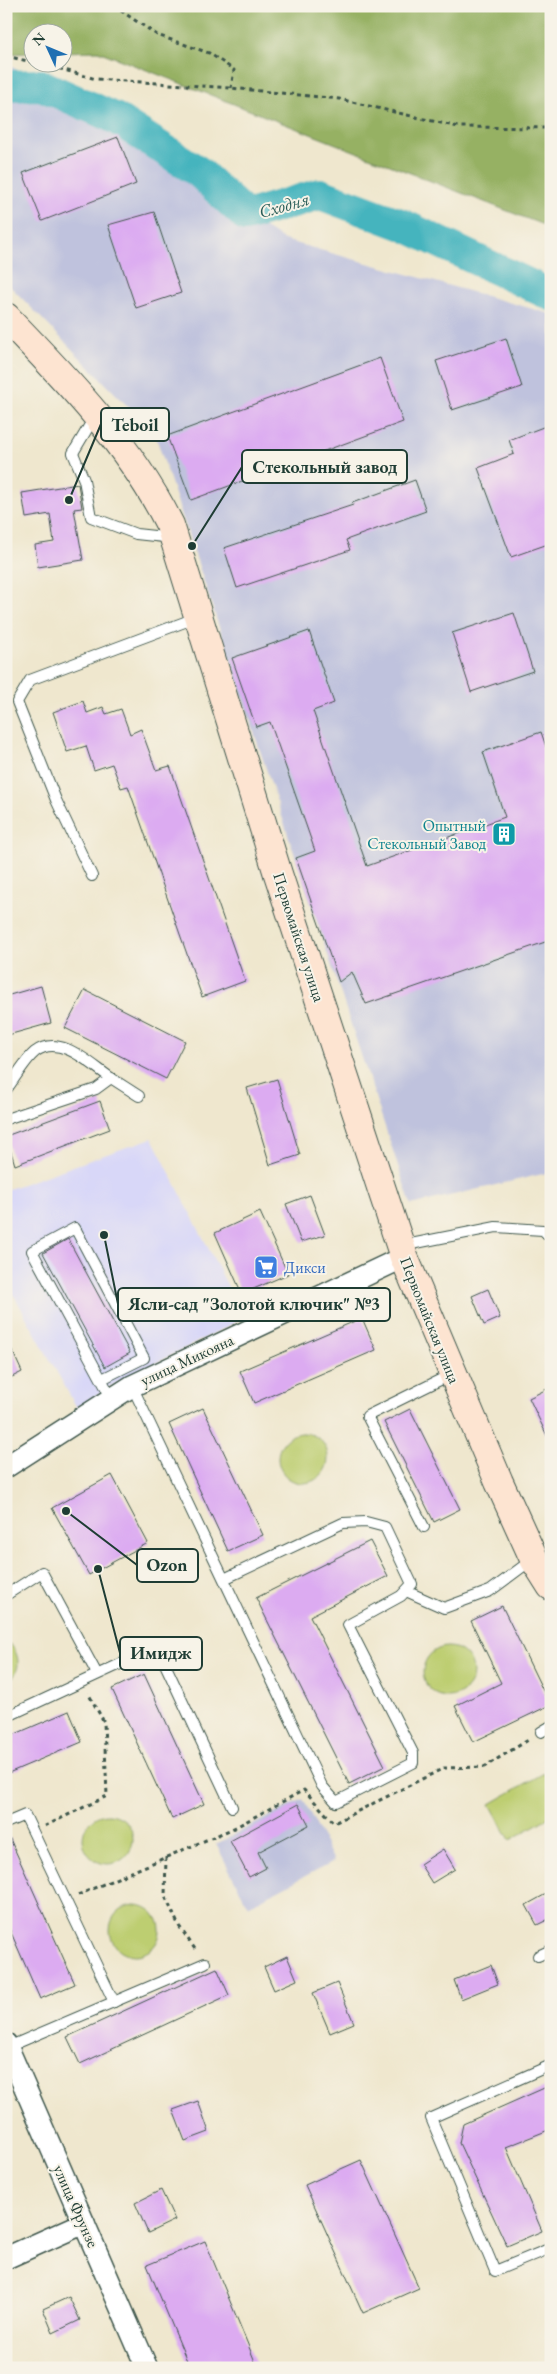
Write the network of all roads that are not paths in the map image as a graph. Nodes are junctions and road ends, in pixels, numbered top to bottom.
1 (6, 317) edge
2 (96, 415) junction
3 (174, 538) junction
4 (199, 616) junction
5 (92, 876) dead end
6 (111, 1078) junction
7 (6, 1090) edge
8 (139, 1096) dead end
9 (6, 1119) edge
10 (551, 1238) edge
11 (402, 1252) junction
12 (452, 1374) junction
13 (102, 1379) junction
14 (132, 1386) junction
15 (112, 1398) junction
16 (6, 1467) edge
17 (424, 1527) dead end
18 (534, 1559) junction
19 (224, 1579) junction
20 (551, 1586) edge
21 (406, 1590) junction
22 (6, 1595) edge
23 (97, 1674) junction
24 (6, 1717) edge
25 (551, 1726) edge
26 (541, 1732) dead end
27 (232, 1807) dead end
28 (6, 1823) edge
29 (551, 1950) edge
30 (538, 1956) dead end
31 (205, 1964) road end
32 (114, 2002) junction
33 (7, 2046) edge
34 (551, 2065) edge
35 (84, 2223) junction
36 (551, 2248) edge
37 (6, 2258) edge
38 (147, 2368) edge

1 - 2 main road, Первомайская улица
2 - 3 main road, Первомайская улица
2 - 3 lane
3 - 4 main road, Первомайская улица
4 - 5 lane
4 - 11 main road, Первомайская улица
6 - 7 lane
6 - 8 lane
6 - 9 lane
10 - 11 lane
11 - 12 main road, Первомайская улица
11 - 14 street, улица Микояна
12 - 17 lane
12 - 18 main road, Первомайская улица
13 - 13 lane
13 - 15 lane
14 - 15 street, улица Микояна
14 - 19 lane
15 - 16 street, улица Микояна
18 - 20 main road, Первомайская улица
18 - 21 lane
19 - 21 lane
19 - 21 lane
22 - 23 lane
23 - 24 lane
23 - 27 lane
25 - 26 lane
28 - 32 lane
29 - 30 lane
31 - 32 lane
32 - 33 lane
33 - 35 street, улица Фрунзе
34 - 36 lane
35 - 37 street
35 - 38 street, улица Фрунзе

